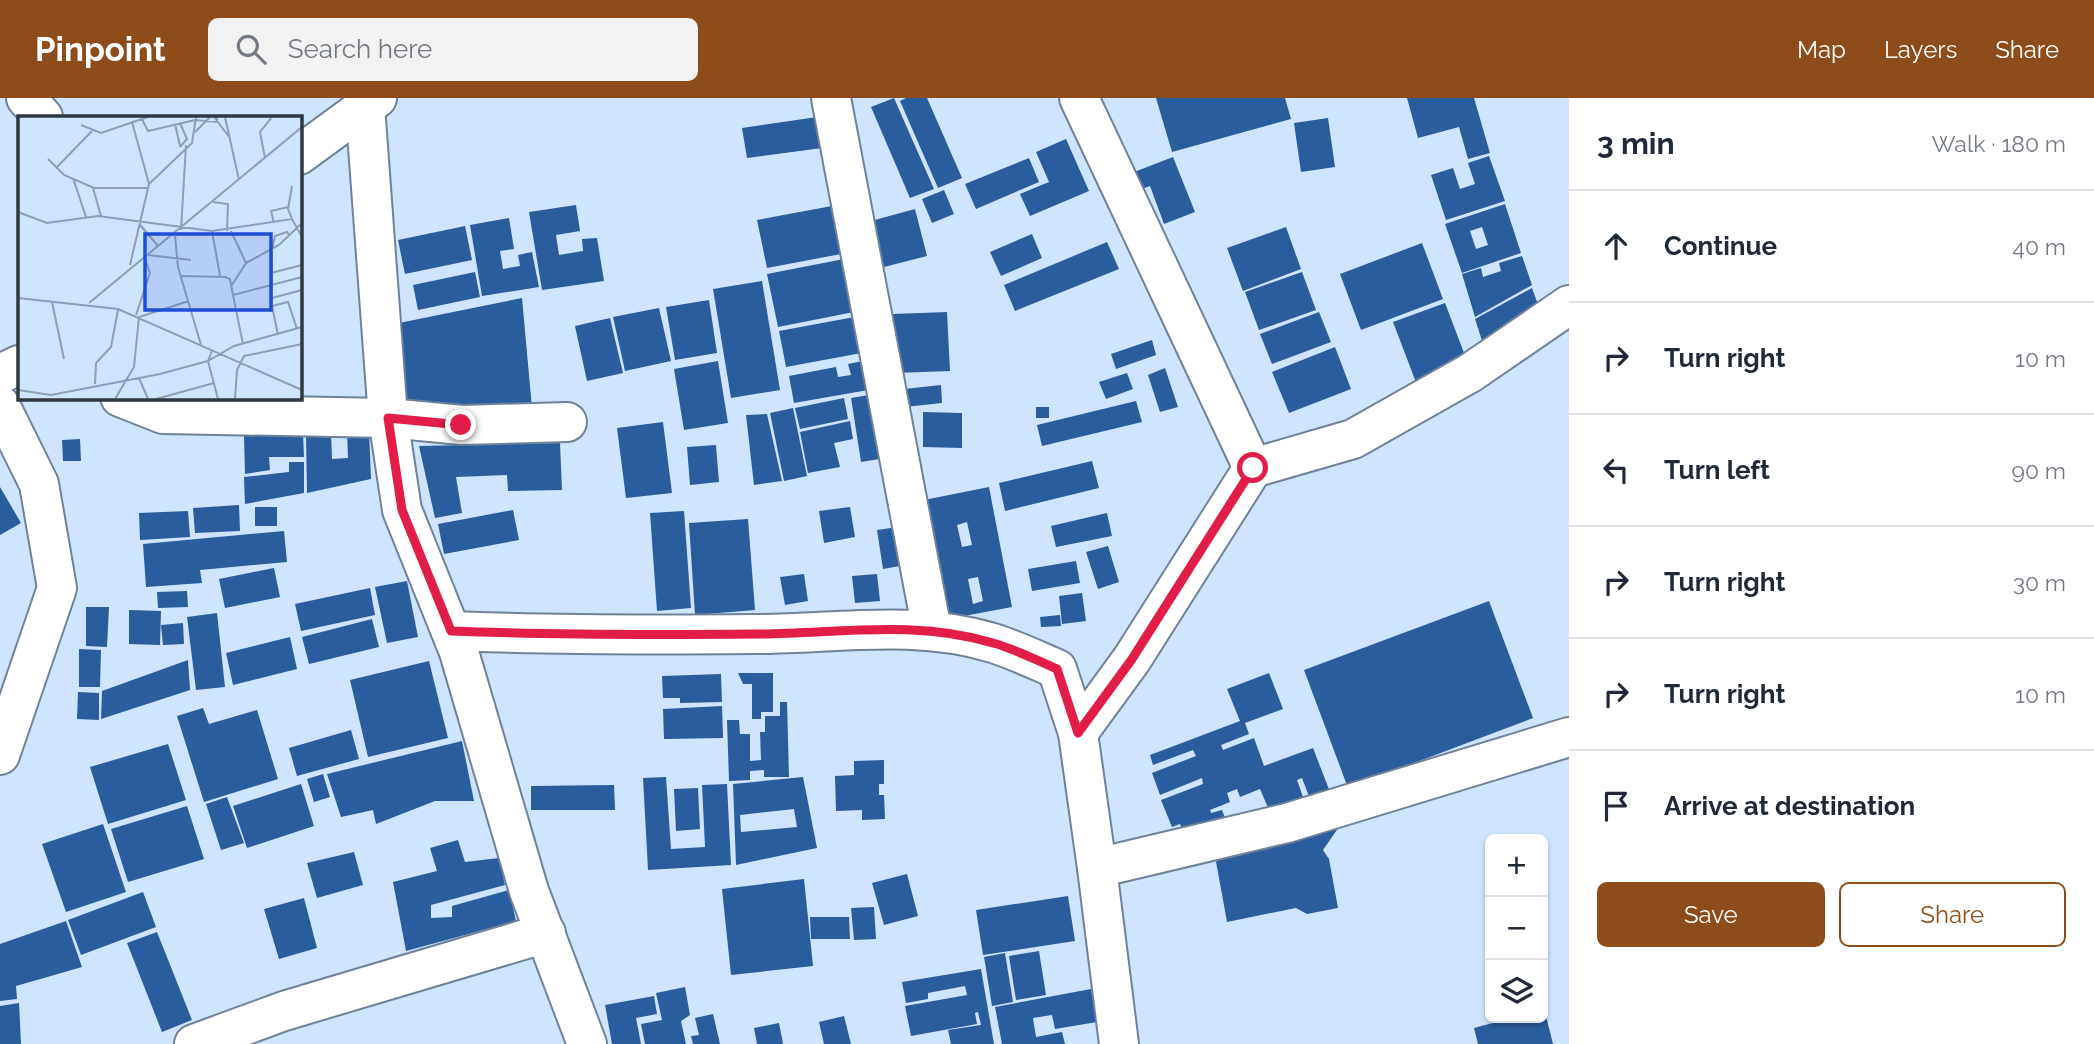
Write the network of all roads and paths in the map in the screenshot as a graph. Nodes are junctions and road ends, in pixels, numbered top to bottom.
1 (26, 98) edge
2 (831, 98) edge
3 (1079, 98) edge
4 (371, 102) edge
5 (42, 116) edge
6 (301, 154) edge
7 (1569, 305) edge
8 (18, 365) edge
9 (0, 374) edge
10 (125, 399) edge
11 (0, 405) edge
12 (388, 418) junction
13 (567, 422) dead end
14 (1253, 468) junction
15 (451, 631) junction
16 (932, 631) junction
17 (1078, 733) junction
18 (1569, 737) edge
19 (0, 755) edge
20 (1097, 868) junction
21 (546, 933) junction
22 (194, 1044) edge
23 (587, 1044) edge
24 (1119, 1044) edge

1 - 5 street
2 - 16 street
3 - 14 street
4 - 6 street
4 - 12 street
7 - 14 street
8 - 9 street
10 - 12 street
11 - 19 street
12 - 13 street
12 - 15 street
14 - 17 street
15 - 16 street
15 - 21 street
16 - 17 street
17 - 20 street
18 - 20 street
20 - 24 street
21 - 22 street
21 - 23 street

